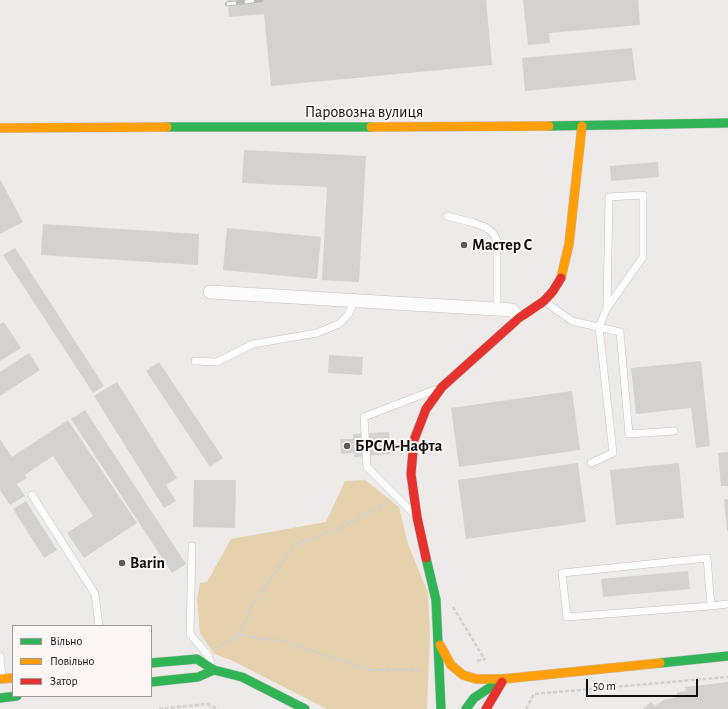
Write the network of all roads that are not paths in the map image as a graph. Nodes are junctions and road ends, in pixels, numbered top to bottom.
1 (728, 123) edge
2 (582, 126) junction
3 (0, 128) edge
4 (447, 216) dead end
5 (210, 292) dead end
6 (354, 301) junction
7 (544, 301) junction
8 (607, 308) junction
9 (497, 309) junction
10 (519, 318) junction
11 (600, 328) junction
12 (195, 361) dead end
13 (442, 387) junction
14 (674, 431) dead end
15 (592, 464) dead end
16 (32, 495) dead end
17 (417, 517) junction
18 (192, 546) dead end
19 (728, 604) edge
20 (711, 606) junction
21 (99, 625) edge
22 (438, 638) junction
23 (0, 656) edge
24 (728, 656) edge
25 (152, 663) edge
26 (214, 670) junction
27 (12, 678) edge
28 (1, 679) edge
29 (499, 679) junction
30 (152, 682) edge
31 (450, 695) dead end
32 (12, 697) edge
33 (0, 698) edge
34 (305, 709) edge
35 (441, 709) edge
36 (466, 709) edge
37 (486, 709) edge

1 - 2 street, Паровозна вулиця
2 - 3 street, Паровозна вулиця
2 - 7 street
4 - 9 lane
5 - 6 street
6 - 9 street
6 - 12 lane
7 - 10 street
7 - 11 lane
8 - 8 lane
8 - 11 lane
9 - 10 street
10 - 13 street
11 - 14 lane
11 - 15 lane
13 - 17 street
13 - 17 lane
16 - 21 lane
17 - 22 street
18 - 26 lane
19 - 20 lane
20 - 20 lane
22 - 29 street
22 - 31 street
22 - 35 street
23 - 28 lane
24 - 29 street
25 - 26 street
26 - 30 street
26 - 34 street
27 - 28 street
29 - 36 street
29 - 37 street
32 - 33 street

